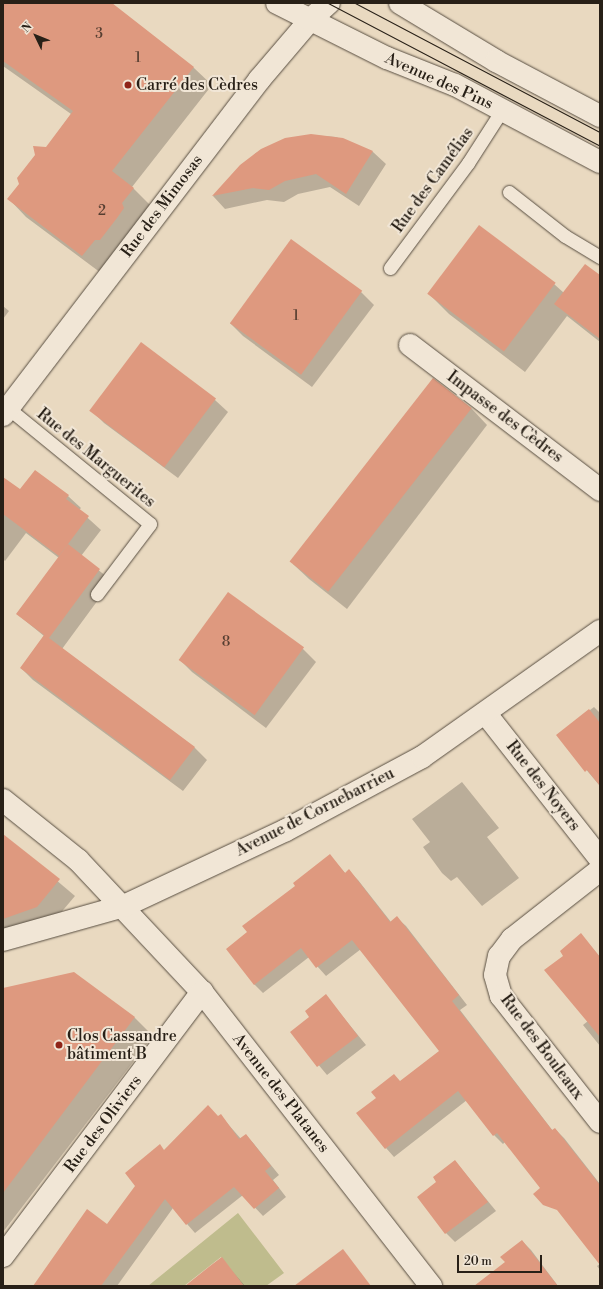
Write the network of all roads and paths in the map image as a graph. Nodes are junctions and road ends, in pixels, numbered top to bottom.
1 (277, 3) edge
2 (329, 3) edge
3 (400, 3) edge
4 (311, 19) junction
5 (502, 110) junction
6 (600, 116) edge
7 (600, 162) edge
8 (509, 192) dead end
9 (600, 257) edge
10 (390, 268) dead end
11 (410, 345) dead end
12 (6, 412) edge
13 (600, 490) edge
14 (97, 594) dead end
15 (600, 631) edge
16 (486, 714) junction
17 (3, 800) edge
18 (600, 859) edge
19 (600, 870) edge
20 (124, 906) junction
21 (3, 940) edge
22 (202, 992) junction
23 (600, 1122) edge
24 (3, 1256) edge
25 (431, 1286) edge

1 - 4 street, Avenue des Pins
2 - 4 street, Rue des Mimosas
3 - 6 street
4 - 5 street, Avenue des Pins
4 - 12 street, Rue des Mimosas
5 - 7 street, Avenue des Pins
5 - 10 lane, Rue des Camélias
8 - 9 lane
11 - 13 street, Impasse des Cèdres
12 - 14 lane, Rue des Marguerites
15 - 16 street, Avenue de Cornebarrieu
16 - 18 street, Rue des Noyers
16 - 20 street, Avenue de Cornebarrieu
17 - 20 street, Avenue des Platanes
19 - 23 street, Rue des Bouleaux
20 - 21 street, Avenue de Cornebarrieu
20 - 22 street, Avenue des Platanes
22 - 24 street, Rue des Oliviers
22 - 25 street, Avenue des Platanes

